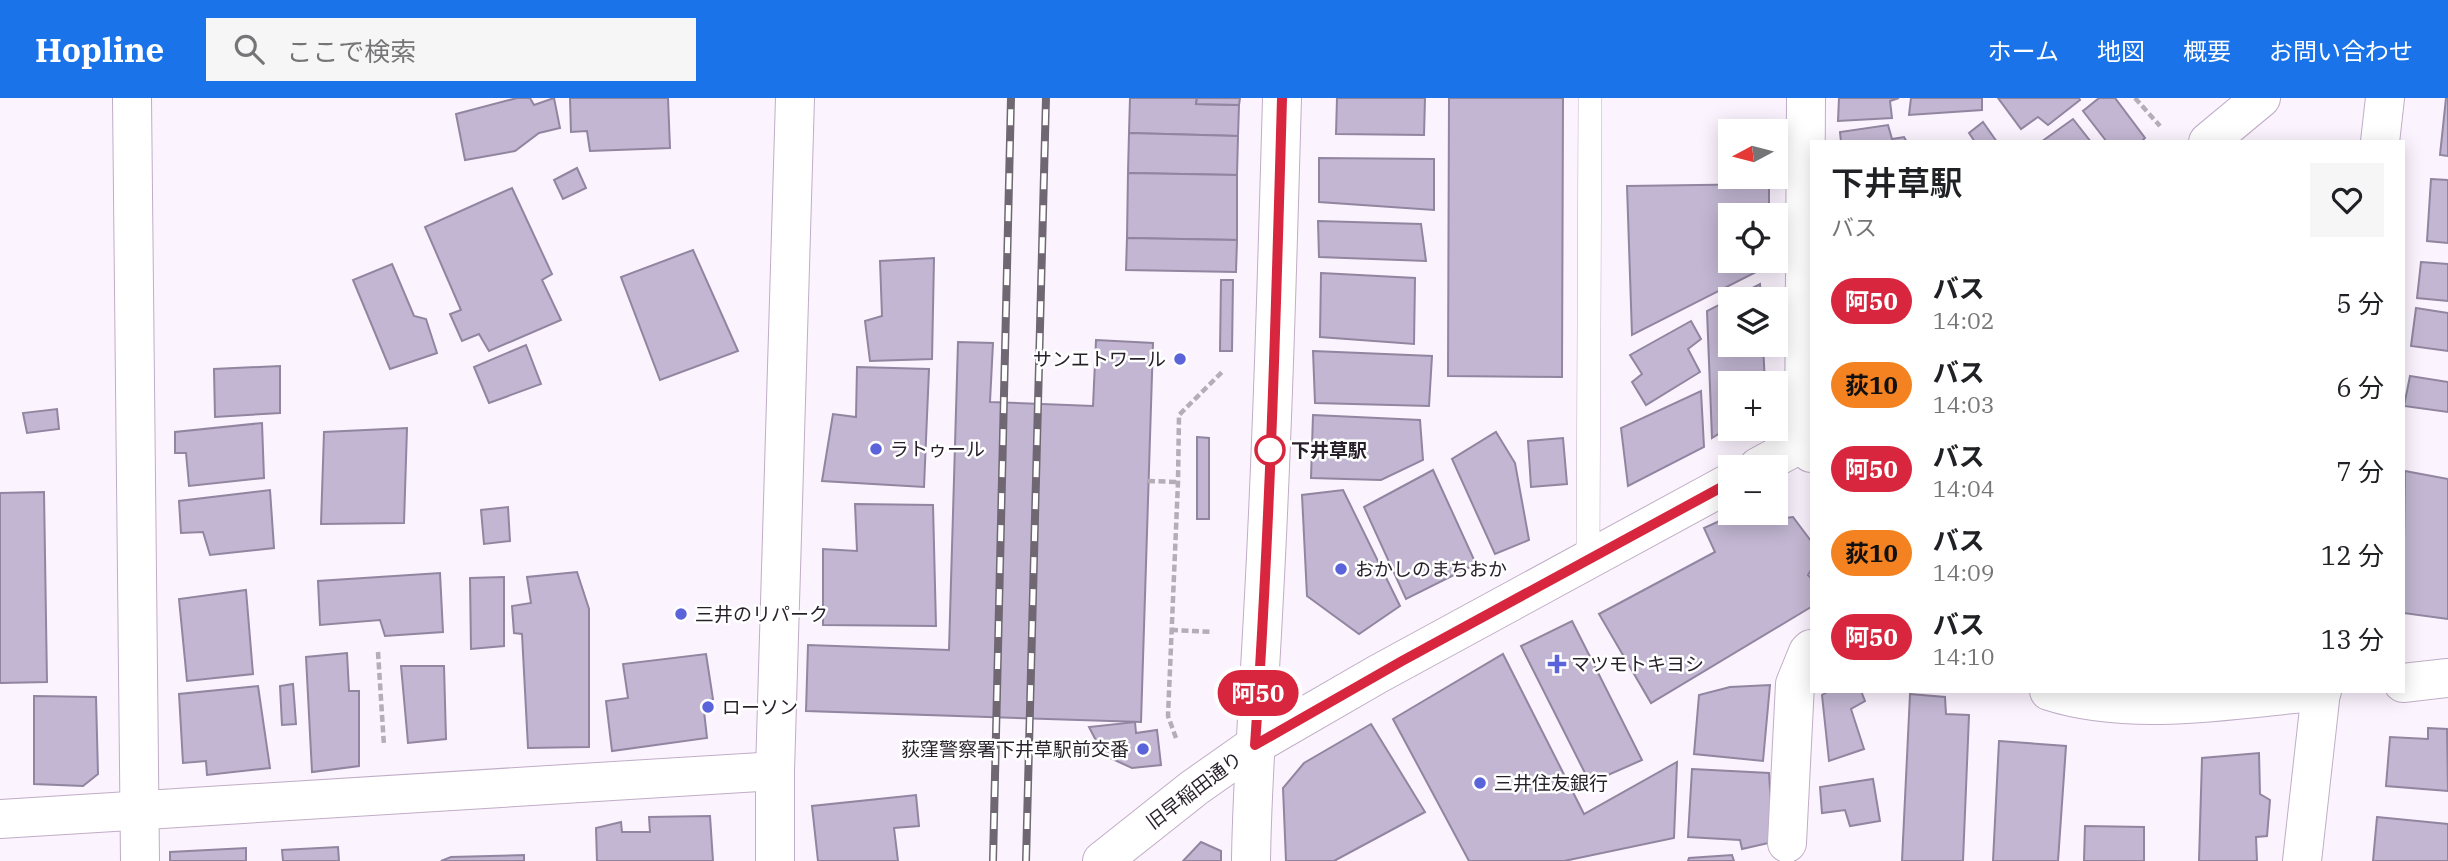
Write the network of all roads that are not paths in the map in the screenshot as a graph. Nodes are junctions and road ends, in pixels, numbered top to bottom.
1 (132, 98) edge
2 (795, 98) edge
3 (1282, 98) edge
4 (1590, 98) edge
5 (1806, 98) edge
6 (2261, 98) edge
7 (2385, 98) edge
8 (2210, 140) edge
9 (2380, 140) edge
10 (1809, 444) edge
11 (1785, 455) edge
12 (1718, 489) edge
13 (1588, 558) junction
14 (1810, 650) edge
15 (2448, 678) edge
16 (2405, 683) edge
17 (2055, 693) edge
18 (2299, 693) edge
19 (2322, 693) edge
20 (1255, 745) junction
21 (775, 771) junction
22 (140, 809) junction
23 (0, 819) edge
24 (1787, 843) dead end
25 (140, 861) edge
26 (775, 861) edge
27 (1102, 861) edge
28 (1251, 861) edge
29 (2302, 861) edge

1 - 22 street
2 - 21 street
3 - 20 street
4 - 13 lane
5 - 10 street
6 - 8 street
7 - 9 street
10 - 11 street
12 - 13 street, 旧早稲田通り
13 - 20 street, 旧早稲田通り
14 - 24 street
15 - 16 street
17 - 18 street
19 - 29 street
20 - 27 street, 旧早稲田通り
20 - 28 street
21 - 22 street
21 - 26 street
22 - 23 street
22 - 25 street

